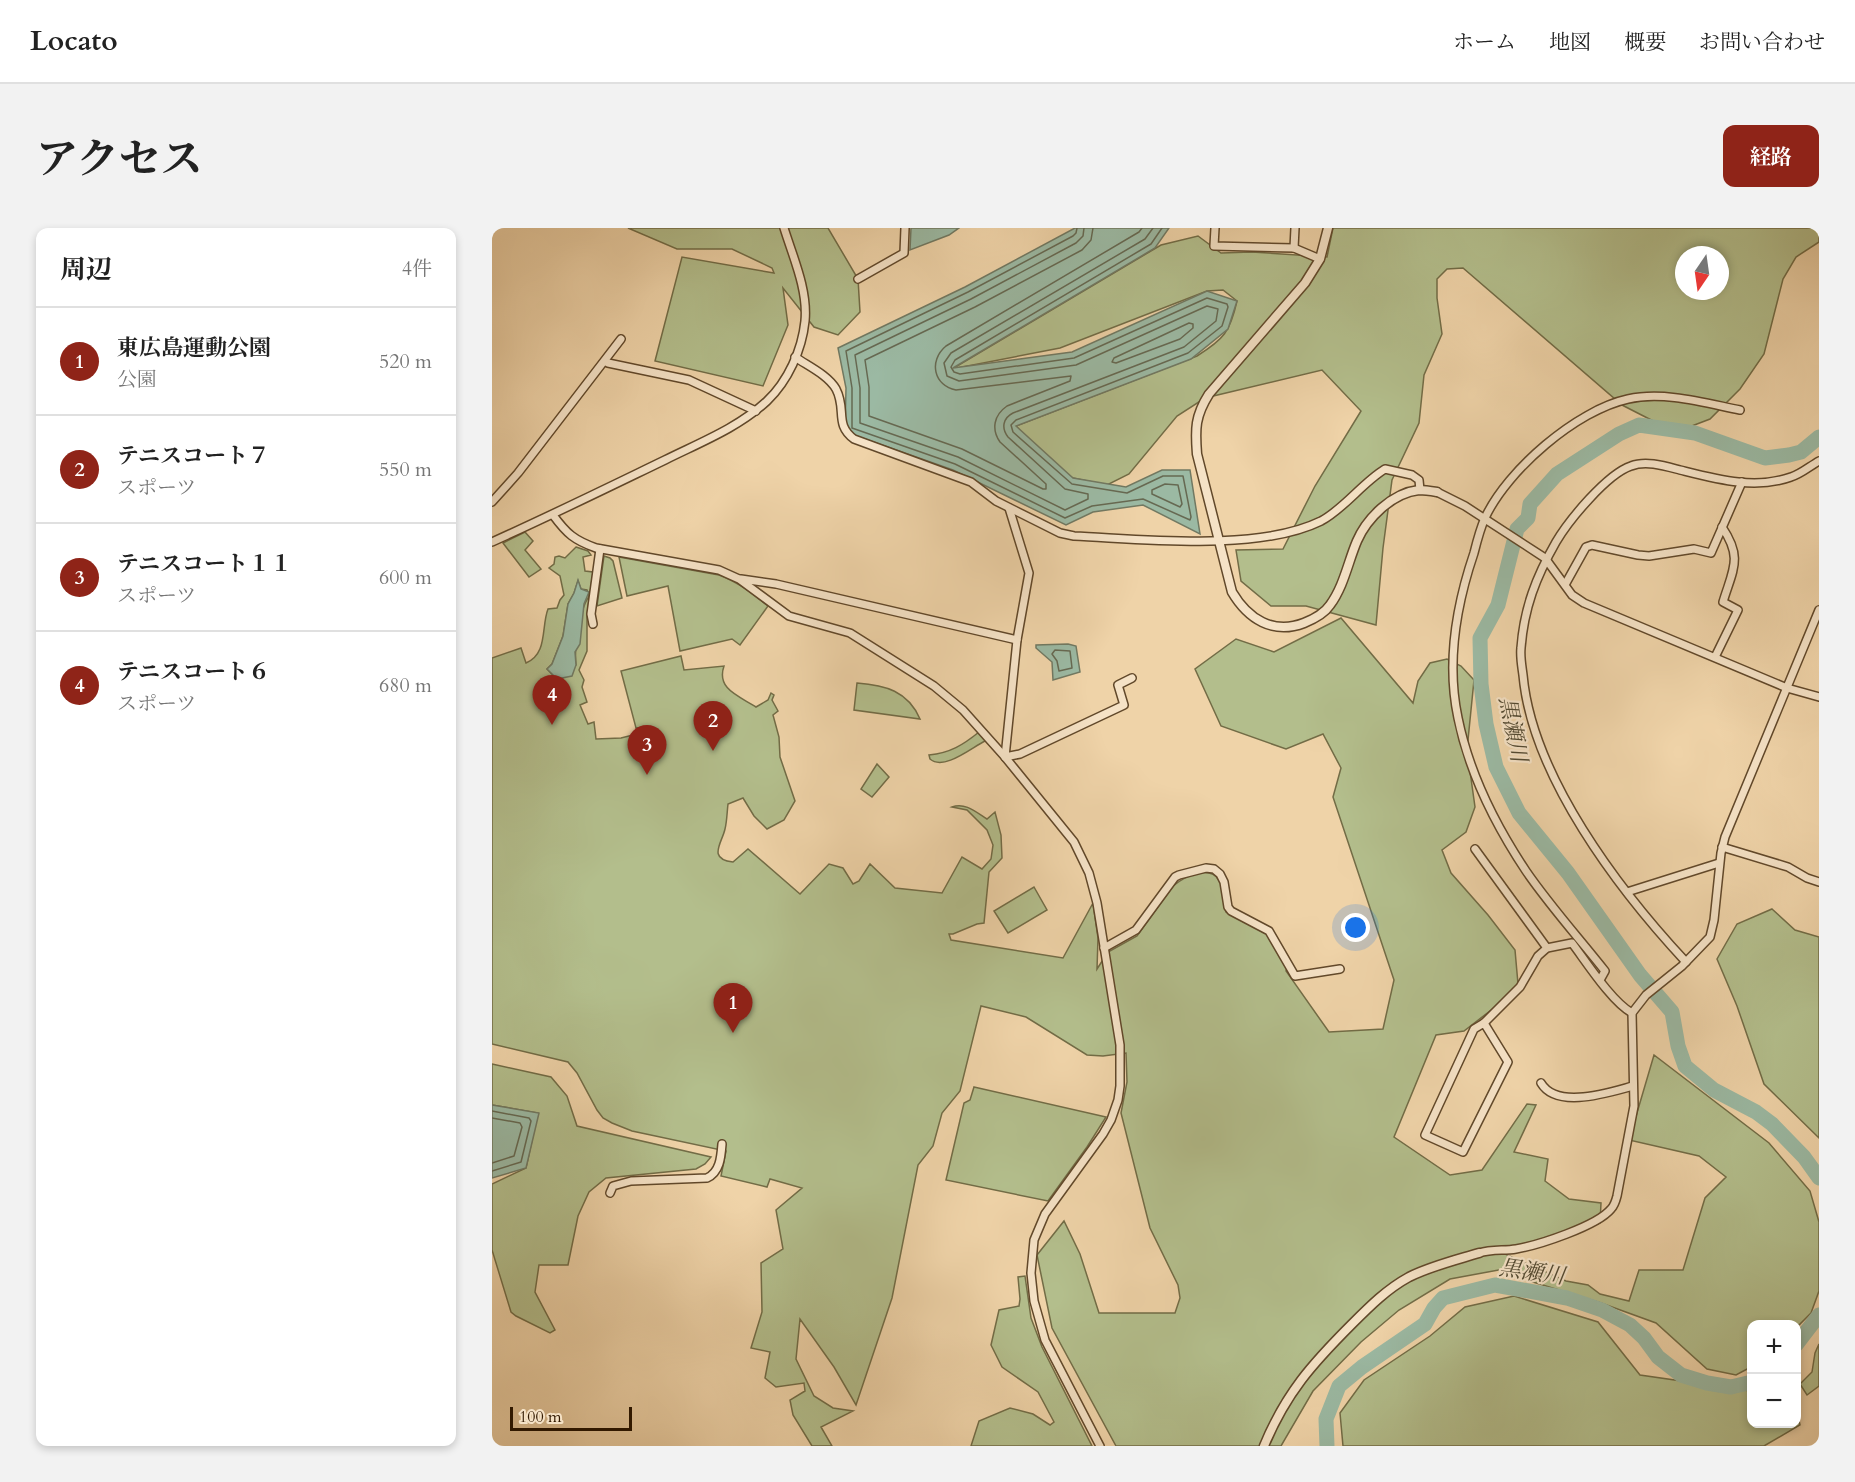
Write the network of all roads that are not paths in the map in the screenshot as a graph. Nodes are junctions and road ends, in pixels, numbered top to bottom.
1 (784, 228) edge
2 (905, 228) edge
3 (1215, 228) edge
4 (1295, 228) edge
5 (1328, 228) edge
6 (1294, 248) junction
7 (1320, 259) junction
8 (858, 279) dead end
9 (621, 339) dead end
10 (795, 357) junction
11 (605, 361) junction
12 (1740, 410) dead end
13 (756, 411) junction
14 (1819, 461) edge
15 (1742, 482) junction
16 (1420, 490) junction
17 (1437, 492) joint
18 (492, 502) edge
19 (1009, 508) junction
20 (553, 515) junction
21 (1487, 520) junction
22 (1722, 527) junction
23 (1218, 540) junction
24 (492, 542) edge
25 (600, 549) junction
26 (1546, 559) junction
27 (739, 579) junction
28 (1566, 583) dead end
29 (1819, 610) edge
30 (593, 624) dead end
31 (1017, 640) junction
32 (1716, 655) dead end
33 (1132, 678) dead end
34 (1787, 688) junction
35 (1819, 697) edge
36 (1005, 757) junction
37 (1722, 848) junction
38 (1475, 849) dead end
39 (1719, 863) junction
40 (1819, 882) edge
41 (1627, 892) junction
42 (1104, 948) junction
43 (1547, 948) junction
44 (1684, 964) junction
45 (1340, 969) dead end
46 (1600, 980) junction
47 (1634, 1011) junction
48 (1484, 1023) junction
49 (1542, 1083) dead end
50 (1633, 1086) junction
51 (722, 1144) dead end
52 (610, 1193) dead end
53 (1479, 1253) joint
54 (1100, 1446) edge
55 (1264, 1446) edge

1 - 10 street
2 - 8 street
3 - 6 street
4 - 6 street
5 - 7 street
6 - 7 street
7 - 23 street
9 - 11 street
10 - 13 street
10 - 19 street
11 - 13 street
11 - 18 street
12 - 21 street
13 - 20 street
14 - 15 street
15 - 22 street
15 - 26 street
16 - 17 street
16 - 23 street
16 - 23 street
17 - 21 street
19 - 23 street
19 - 31 street
20 - 24 street
20 - 25 street
21 - 26 street
21 - 46 street
22 - 28 street
22 - 32 street
25 - 27 street
25 - 30 street
26 - 34 street
26 - 41 street
27 - 31 street
27 - 36 street
29 - 34 street
31 - 36 street
33 - 36 street
34 - 35 street
34 - 37 street
36 - 42 street
37 - 39 street
37 - 40 street
38 - 43 street
39 - 41 street
39 - 44 street
41 - 44 street
42 - 45 street
42 - 54 street
43 - 46 street
43 - 48 street
44 - 47 street
46 - 47 street
47 - 50 street
48 - 48 street
49 - 50 street
50 - 53 street
51 - 52 street
53 - 55 street

